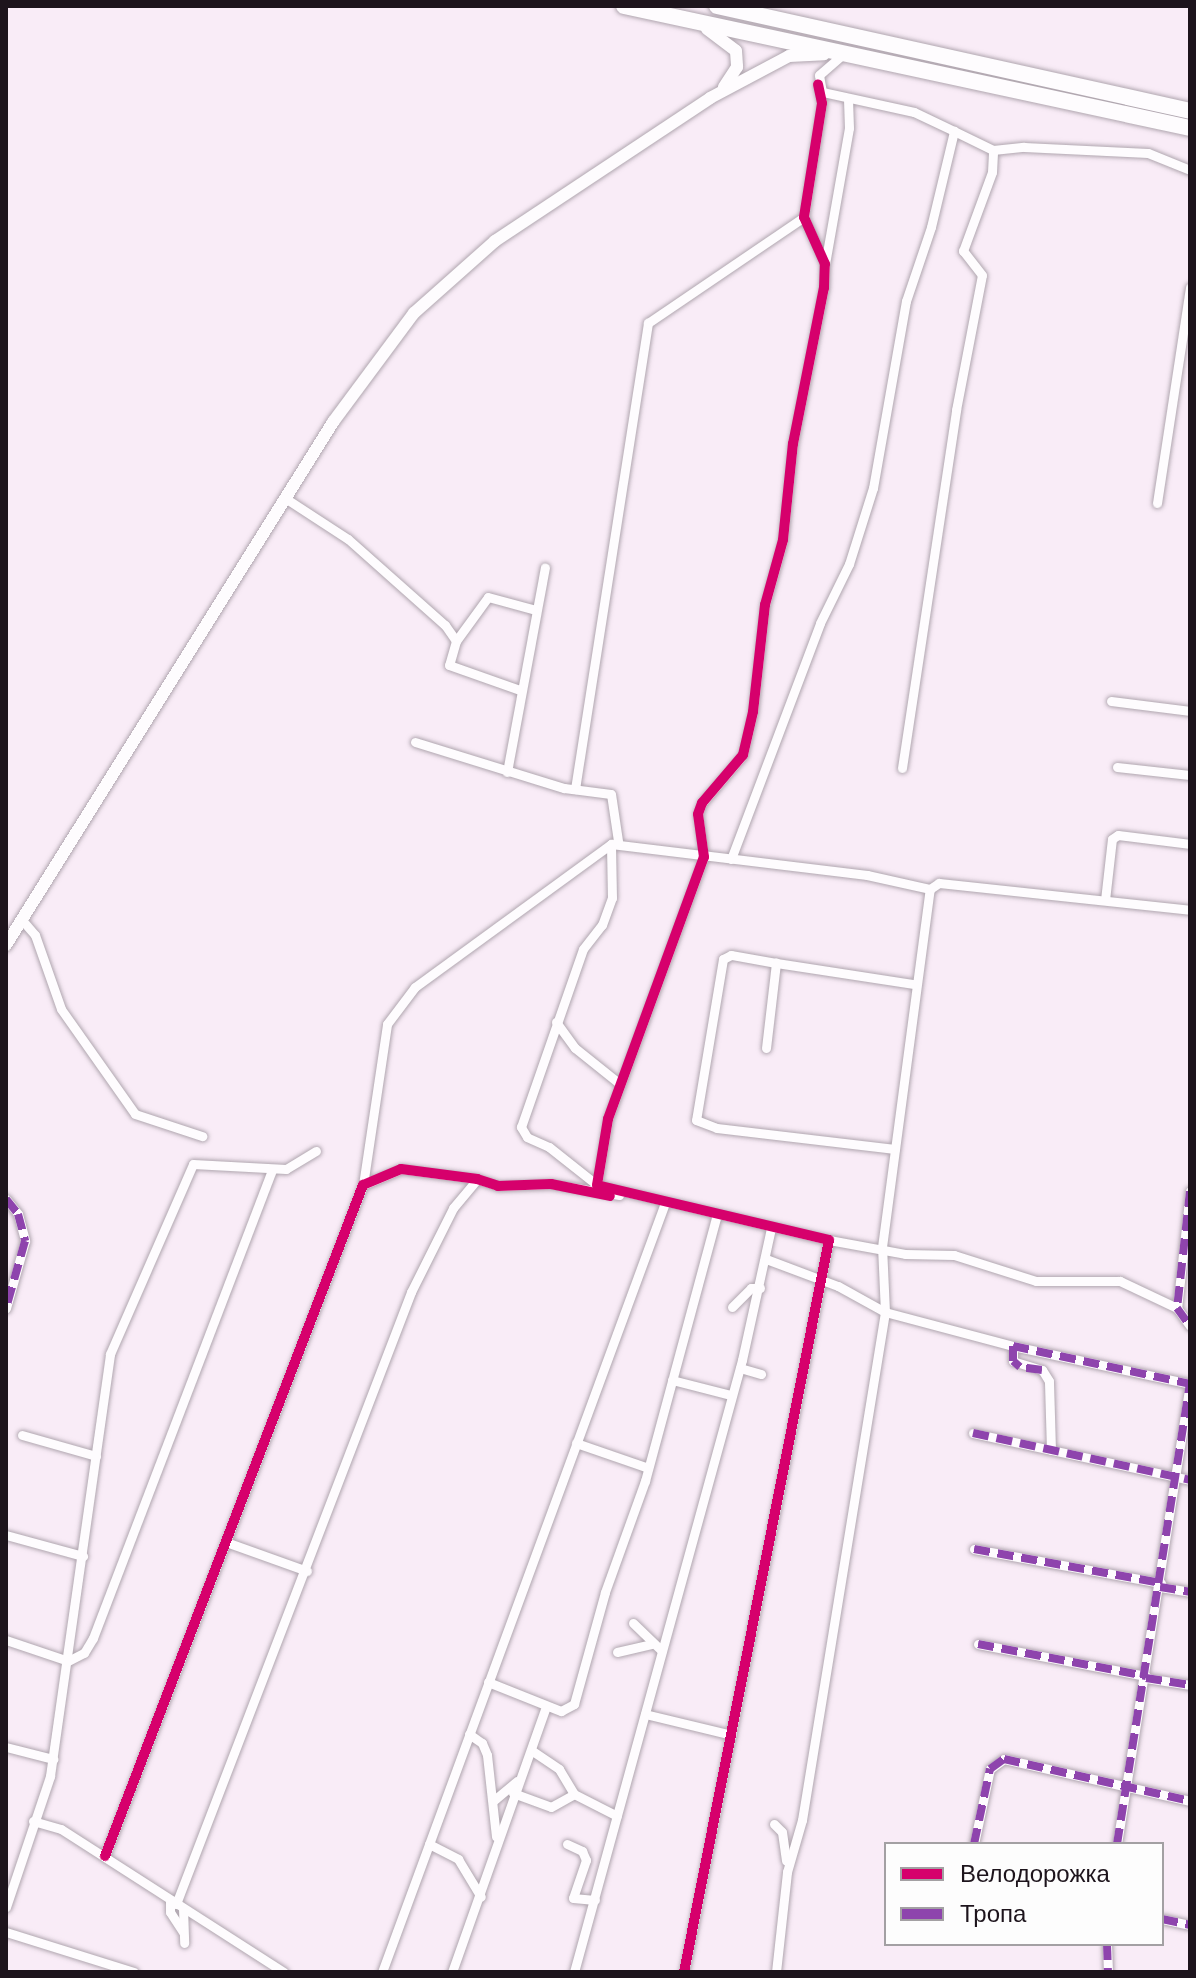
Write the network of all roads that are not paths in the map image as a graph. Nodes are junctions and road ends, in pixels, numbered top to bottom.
1 (624, 6) edge
2 (717, 6) edge
3 (768, 12) edge
4 (674, 17) junction
5 (842, 55) junction
6 (818, 84) junction
7 (719, 92) junction
8 (848, 100) junction
9 (1190, 111) edge
10 (1190, 128) edge
11 (954, 131) junction
12 (993, 150) junction
13 (1190, 170) edge
14 (804, 217) junction
15 (825, 264) junction
16 (1190, 288) edge
17 (285, 498) junction
18 (1157, 503) dead end
19 (545, 567) dead end
20 (536, 610) junction
21 (456, 641) junction
22 (520, 690) junction
23 (1111, 701) dead end
24 (1190, 711) edge
25 (415, 742) dead end
26 (1117, 767) dead end
27 (902, 768) dead end
28 (507, 772) junction
29 (1190, 775) edge
30 (575, 789) junction
31 (615, 842) junction
32 (1190, 844) edge
33 (704, 857) junction
34 (731, 859) junction
35 (930, 889) junction
36 (1105, 900) junction
37 (1190, 910) edge
38 (22, 920) junction
39 (6, 945) edge
40 (776, 963) junction
41 (914, 984) junction
42 (556, 1022) junction
43 (766, 1048) dead end
44 (620, 1084) junction
45 (202, 1136) dead end
46 (895, 1149) junction
47 (316, 1151) dead end
48 (272, 1170) junction
49 (477, 1179) junction
50 (363, 1185) junction
51 (597, 1185) junction
52 (1190, 1191) edge
53 (626, 1194) junction
54 (6, 1199) edge
55 (665, 1203) junction
56 (717, 1214) junction
57 (771, 1228) junction
58 (829, 1240) junction
59 (882, 1247) junction
60 (766, 1259) junction
61 (825, 1281) junction
62 (760, 1288) junction
63 (732, 1307) dead end
64 (6, 1308) edge
65 (1177, 1308) junction
66 (885, 1312) junction
67 (1190, 1326) edge
68 (1013, 1346) junction
69 (1061, 1357) junction
70 (740, 1368) junction
71 (761, 1374) dead end
72 (672, 1380) junction
73 (1049, 1381) junction
74 (1190, 1385) edge
75 (731, 1395) junction
76 (973, 1433) dead end
77 (22, 1435) dead end
78 (576, 1443) junction
79 (1051, 1450) junction
80 (96, 1456) junction
81 (648, 1468) junction
82 (1173, 1476) junction
83 (1190, 1480) edge
84 (6, 1535) edge
85 (226, 1542) junction
86 (974, 1549) dead end
87 (83, 1556) junction
88 (307, 1571) junction
89 (1160, 1585) junction
90 (1190, 1592) edge
91 (633, 1623) dead end
92 (6, 1640) edge
93 (651, 1644) junction
94 (978, 1644) dead end
95 (662, 1651) junction
96 (617, 1652) dead end
97 (68, 1661) junction
98 (1146, 1677) junction
99 (488, 1682) junction
100 (1190, 1685) edge
101 (546, 1707) junction
102 (645, 1714) junction
103 (469, 1734) junction
104 (732, 1735) junction
105 (6, 1747) edge
106 (531, 1750) junction
107 (53, 1759) junction
108 (517, 1781) junction
109 (1127, 1786) junction
110 (513, 1793) junction
111 (574, 1794) junction
112 (493, 1801) junction
113 (1190, 1801) edge
114 (44, 1803) junction
115 (617, 1816) junction
116 (33, 1821) junction
117 (45, 1821) junction
118 (774, 1824) dead end
119 (782, 1832) junction
120 (797, 1835) junction
121 (497, 1840) junction
122 (974, 1842) edge
123 (1117, 1842) edge
124 (429, 1844) junction
125 (567, 1844) dead end
126 (105, 1856) junction
127 (787, 1872) junction
128 (481, 1897) junction
129 (7, 1900) edge
130 (595, 1900) junction
131 (176, 1904) junction
132 (1164, 1919) edge
133 (1190, 1925) edge
134 (6, 1932) edge
135 (1107, 1946) edge
136 (134, 1972) edge
137 (284, 1972) edge
138 (382, 1972) edge
139 (452, 1972) edge
140 (574, 1972) edge
141 (684, 1972) edge
142 (776, 1972) edge
143 (1108, 1972) edge

1 - 4 highway
2 - 3 highway
3 - 9 highway
4 - 5 highway
4 - 7 main road
5 - 6 street
5 - 7 main road
5 - 10 highway
6 - 8 street
6 - 14 street
7 - 17 main road
8 - 11 street
8 - 15 street
11 - 12 street
11 - 34 street
12 - 13 street
12 - 27 street
14 - 15 street
14 - 30 street
15 - 33 street
16 - 18 street
17 - 21 street
17 - 38 main road
19 - 20 street
20 - 21 street
20 - 22 street
21 - 22 street
22 - 28 street
23 - 24 street
25 - 28 street
26 - 29 street
28 - 30 street
30 - 31 street
31 - 33 street
31 - 42 street
31 - 50 street
32 - 36 street
33 - 34 street
33 - 44 street
34 - 35 street
35 - 36 street
35 - 41 street
36 - 37 street
38 - 39 main road
38 - 45 street
40 - 41 street
40 - 43 street
40 - 46 street
41 - 46 street
42 - 44 street
42 - 51 street
44 - 51 street
46 - 59 street
47 - 48 street
48 - 80 street
48 - 97 street
49 - 50 street
49 - 53 street
49 - 88 street
50 - 85 street
51 - 53 street
52 - 65 street
53 - 55 street
54 - 64 street
55 - 56 street
55 - 78 street
56 - 57 street
56 - 72 street
57 - 58 street
57 - 60 street
58 - 59 street
58 - 61 street
59 - 65 street
59 - 66 street
60 - 61 street
60 - 62 street
61 - 66 street
61 - 104 street
62 - 63 street
62 - 70 street
65 - 67 street
66 - 68 street
66 - 120 street
68 - 69 street
68 - 73 street
69 - 73 street
69 - 74 street
70 - 71 street
70 - 75 street
72 - 75 street
72 - 81 street
73 - 79 street
74 - 82 street
75 - 95 street
76 - 79 street
77 - 80 street
78 - 81 street
78 - 99 street
79 - 82 street
80 - 87 street
81 - 101 street
82 - 83 street
82 - 89 street
84 - 87 street
85 - 88 street
85 - 126 street
86 - 89 street
87 - 97 street
88 - 131 street
89 - 90 street
89 - 98 street
91 - 93 street
92 - 97 street
93 - 95 street
93 - 96 street
94 - 98 street
95 - 102 street
97 - 107 street
98 - 100 street
98 - 109 street
99 - 101 street
99 - 103 street
101 - 106 street
102 - 104 street
102 - 115 street
103 - 112 street
103 - 124 street
104 - 141 street
105 - 107 street
106 - 108 street
106 - 111 street
107 - 114 street
108 - 110 street
108 - 112 street
109 - 113 street
109 - 122 street
109 - 123 street
110 - 111 street
110 - 121 street
111 - 115 street
112 - 121 street
114 - 116 street
114 - 117 street
115 - 130 street
116 - 117 street
116 - 129 street
117 - 126 street
118 - 119 street
119 - 120 street
119 - 127 street
120 - 127 street
121 - 128 street
124 - 128 street
124 - 138 street
125 - 130 street
126 - 131 street
127 - 142 street
128 - 139 street
130 - 140 street
131 - 131 street
131 - 137 street
132 - 133 street
134 - 136 street
135 - 143 street

